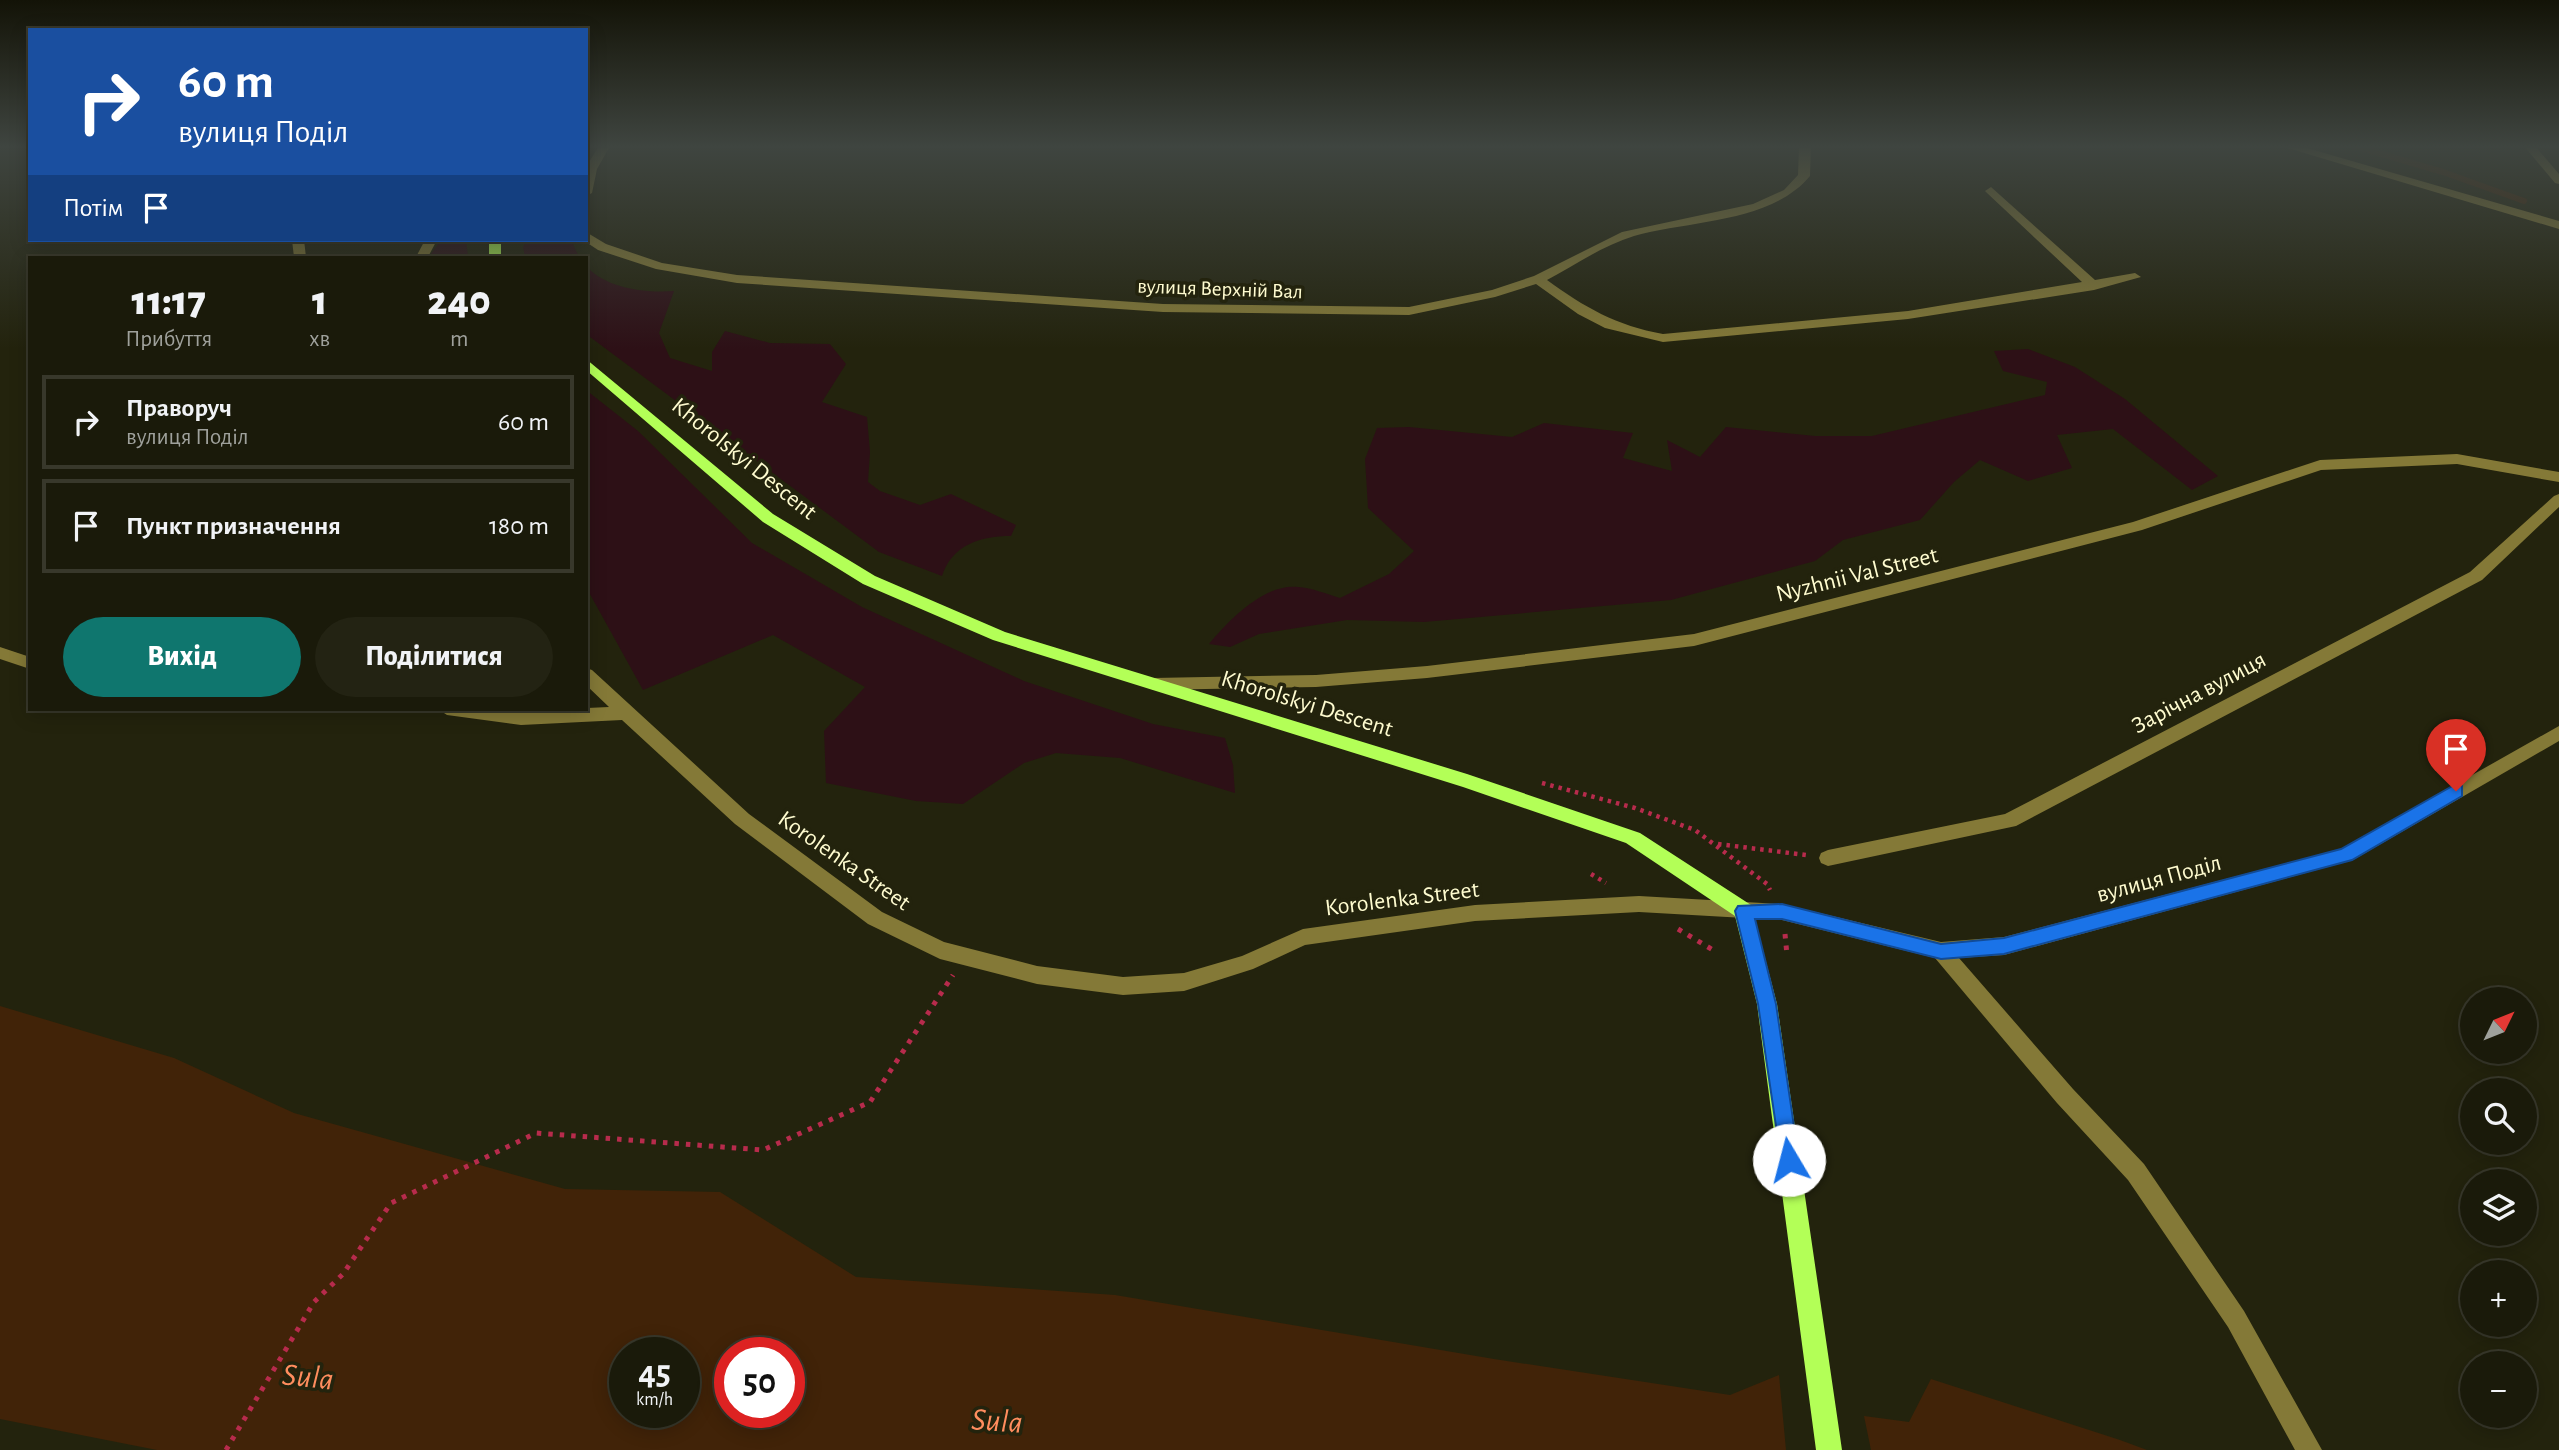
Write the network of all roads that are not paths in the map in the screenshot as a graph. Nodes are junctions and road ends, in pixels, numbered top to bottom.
1 (1731, 214) edge
2 (2016, 214) edge
3 (2520, 214) edge
4 (2559, 225) edge
5 (588, 237) edge
6 (2134, 277) dead end
7 (1538, 279) junction
8 (2094, 286) junction
9 (588, 365) edge
10 (2559, 477) edge
11 (2559, 499) edge
12 (0, 653) edge
13 (28, 662) edge
14 (588, 676) edge
15 (1153, 684) junction
16 (463, 711) edge
17 (626, 713) junction
18 (2559, 733) edge
19 (1828, 858) road end
20 (1744, 911) junction
21 (1941, 951) junction
22 (1829, 1450) edge
23 (2309, 1450) edge

1 - 7 street, вулиця Верхній Вал
2 - 8 street
3 - 4 street
5 - 7 street, вулиця Верхній Вал
6 - 8 street
7 - 8 street
9 - 15 main road, Khorolskyi Descent
10 - 15 street, Nyzhnii Val Street
11 - 19 street, Зарічна вулиця
12 - 13 street
14 - 17 street, Korolenka Street
15 - 20 main road, Khorolskyi Descent
16 - 17 street
17 - 20 street, Korolenka Street
18 - 21 street, вулиця Поділ
20 - 21 street, вулиця Поділ
20 - 22 main road
21 - 23 street

